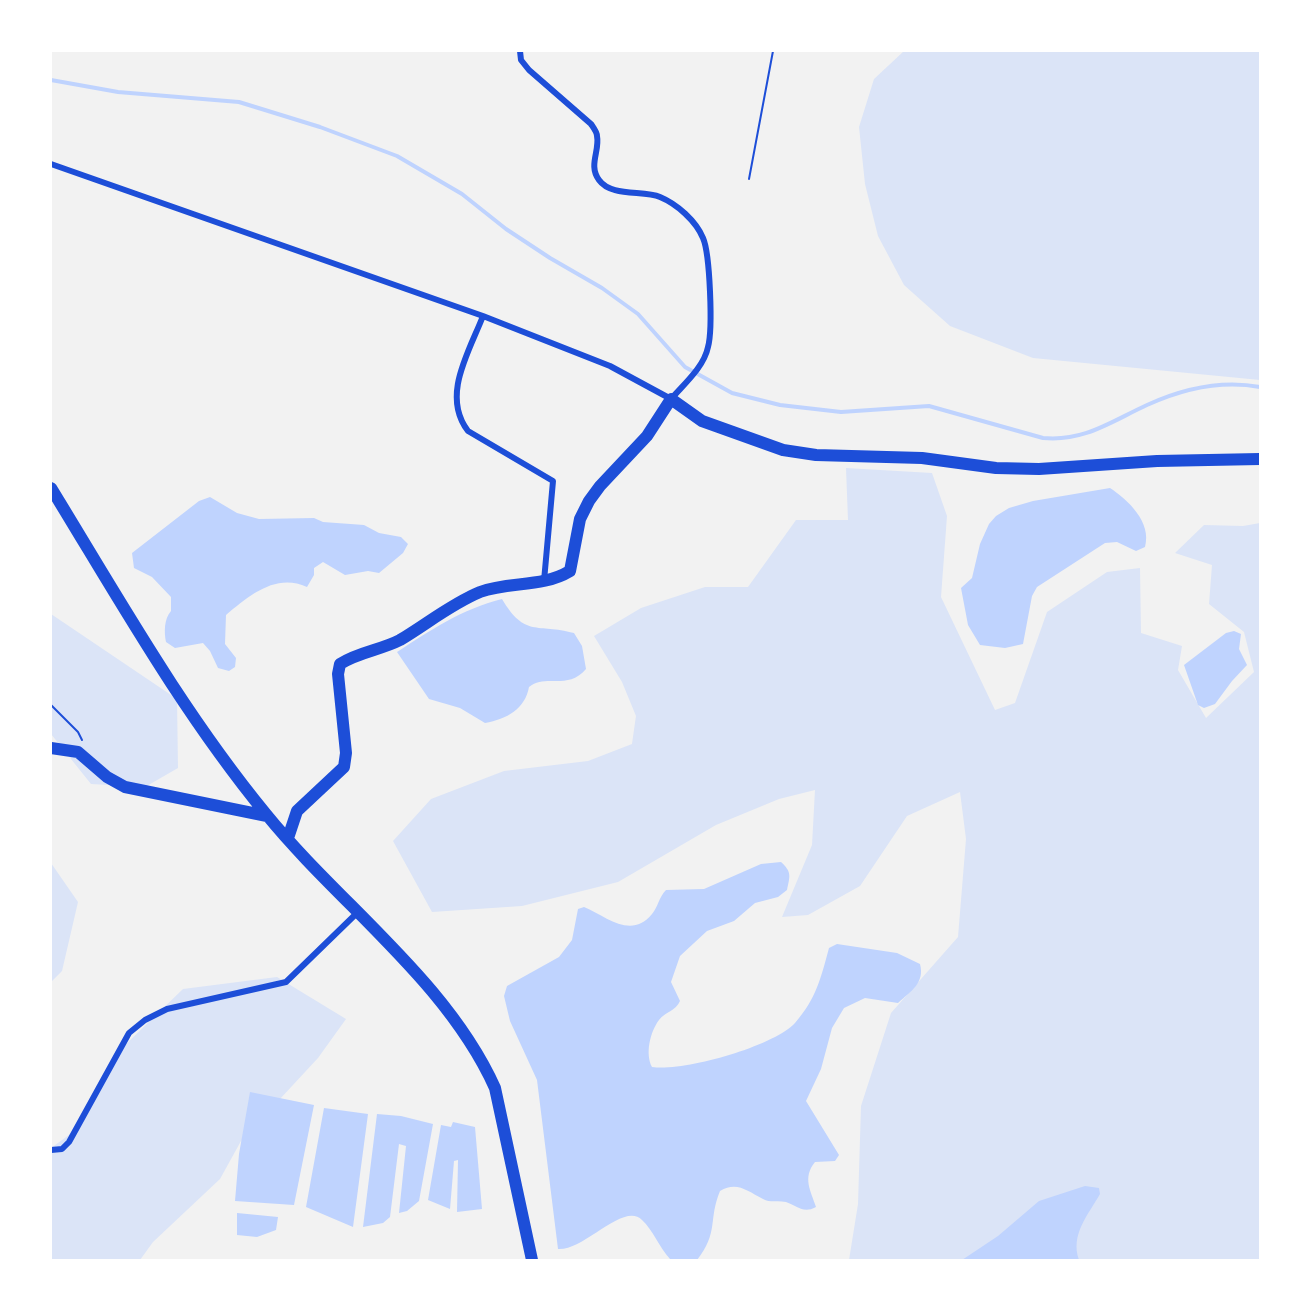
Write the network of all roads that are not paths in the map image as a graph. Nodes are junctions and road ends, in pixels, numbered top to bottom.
1 (520, 51) edge
2 (51, 164) edge
3 (483, 316) junction
4 (671, 399) junction
5 (1260, 459) edge
6 (51, 488) edge
7 (544, 582) junction
8 (51, 748) edge
9 (267, 816) junction
10 (288, 838) junction
11 (358, 912) junction
12 (51, 1150) edge
13 (532, 1260) edge

1 - 4 street
2 - 3 street
3 - 4 street
3 - 7 street
4 - 5 main road
4 - 7 main road
6 - 9 main road
7 - 10 main road
8 - 9 main road
9 - 10 main road
10 - 11 main road
11 - 12 street
11 - 13 main road

